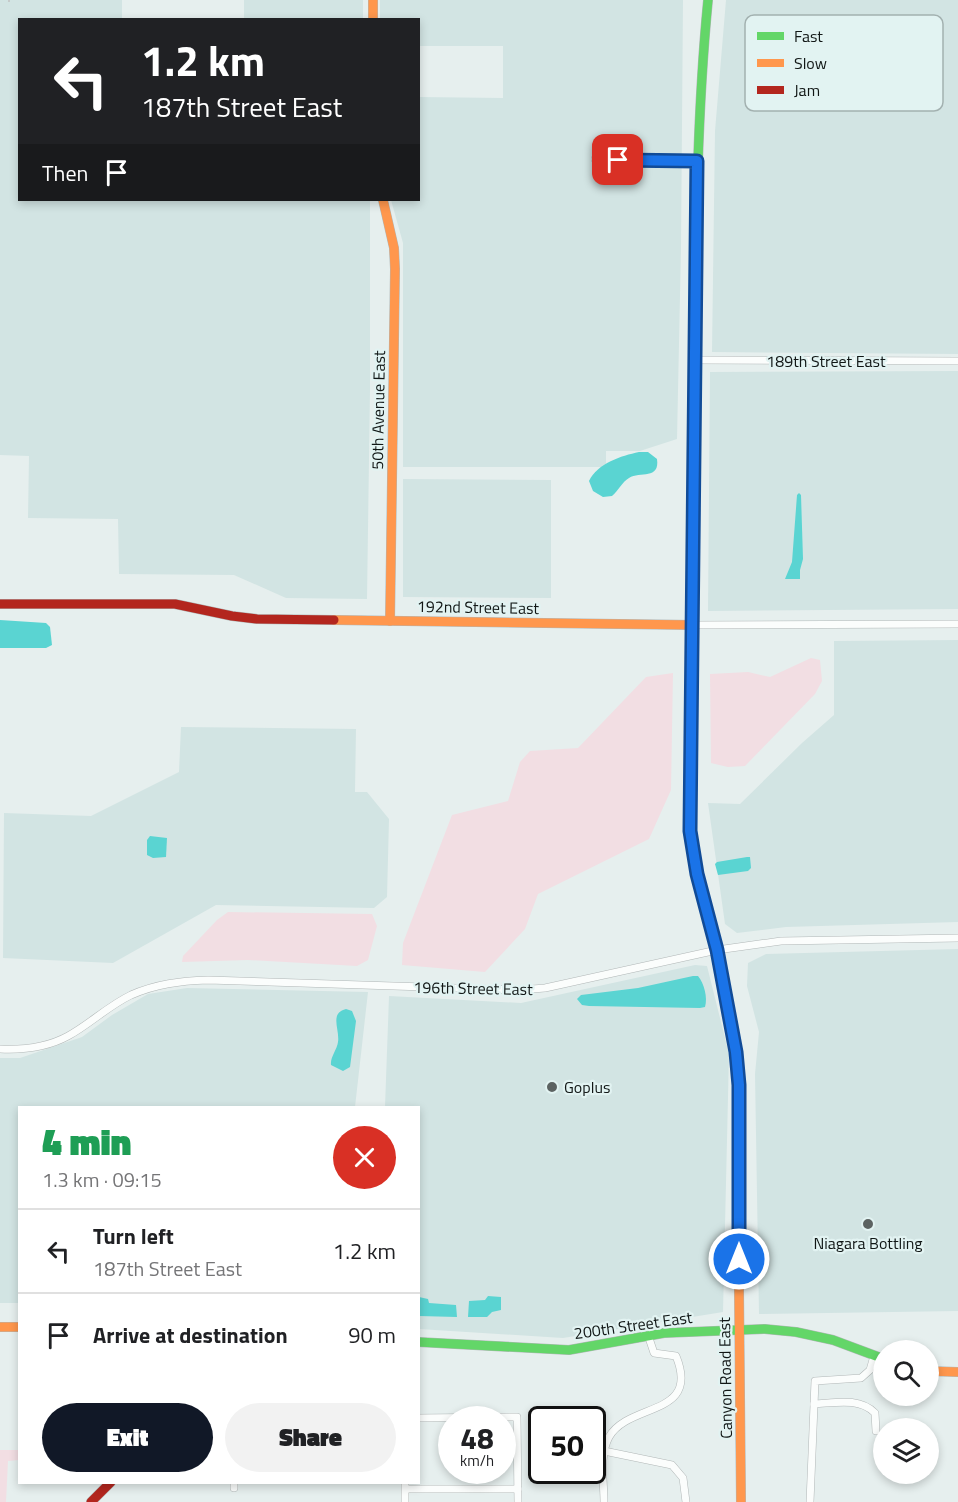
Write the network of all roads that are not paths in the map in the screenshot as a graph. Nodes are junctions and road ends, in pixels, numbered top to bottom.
1 (373, 0) edge
2 (708, 0) edge
3 (373, 18) edge
4 (595, 159) dead end
5 (697, 161) junction
6 (383, 201) edge
7 (695, 360) junction
8 (958, 361) edge
9 (0, 604) edge
10 (390, 621) junction
11 (958, 624) edge
12 (693, 625) junction
13 (958, 938) edge
14 (717, 950) junction
15 (0, 1049) edge
16 (0, 1327) edge
17 (18, 1328) edge
18 (740, 1329) junction
19 (648, 1335) junction
20 (420, 1342) edge
21 (873, 1355) edge
22 (873, 1366) edge
23 (939, 1371) edge
24 (958, 1372) edge
25 (814, 1404) junction
26 (420, 1418) edge
27 (875, 1418) edge
28 (606, 1444) edge
29 (606, 1451) edge
30 (109, 1484) edge
31 (604, 1484) edge
32 (406, 1486) edge
33 (518, 1490) junction
34 (91, 1502) edge
35 (405, 1502) edge
36 (518, 1502) edge
37 (604, 1502) edge
38 (686, 1502) edge
39 (741, 1502) edge
40 (810, 1502) edge

1 - 3 street
2 - 5 street, Canyon Road East
4 - 5 street
5 - 7 street, Canyon Road East
6 - 10 street, 50th Avenue East
7 - 8 street, 189th Street East
7 - 12 street, Canyon Road East
9 - 10 street, 192nd Street East
10 - 12 street, 192nd Street East
11 - 12 street, 192nd Street East
12 - 14 street, Canyon Road East
13 - 14 street, 196th Street East
14 - 15 street, 196th Street East
14 - 18 street, Canyon Road East
16 - 17 street
18 - 19 street, 200th Street East
18 - 21 street, 200th Street East
18 - 39 street, Canyon Road East
19 - 20 street, 200th Street East
19 - 28 street
22 - 25 street
23 - 24 street
25 - 27 street
25 - 40 street
26 - 33 street
29 - 38 street
30 - 34 street
31 - 37 street
32 - 33 street
32 - 35 street
33 - 36 street

